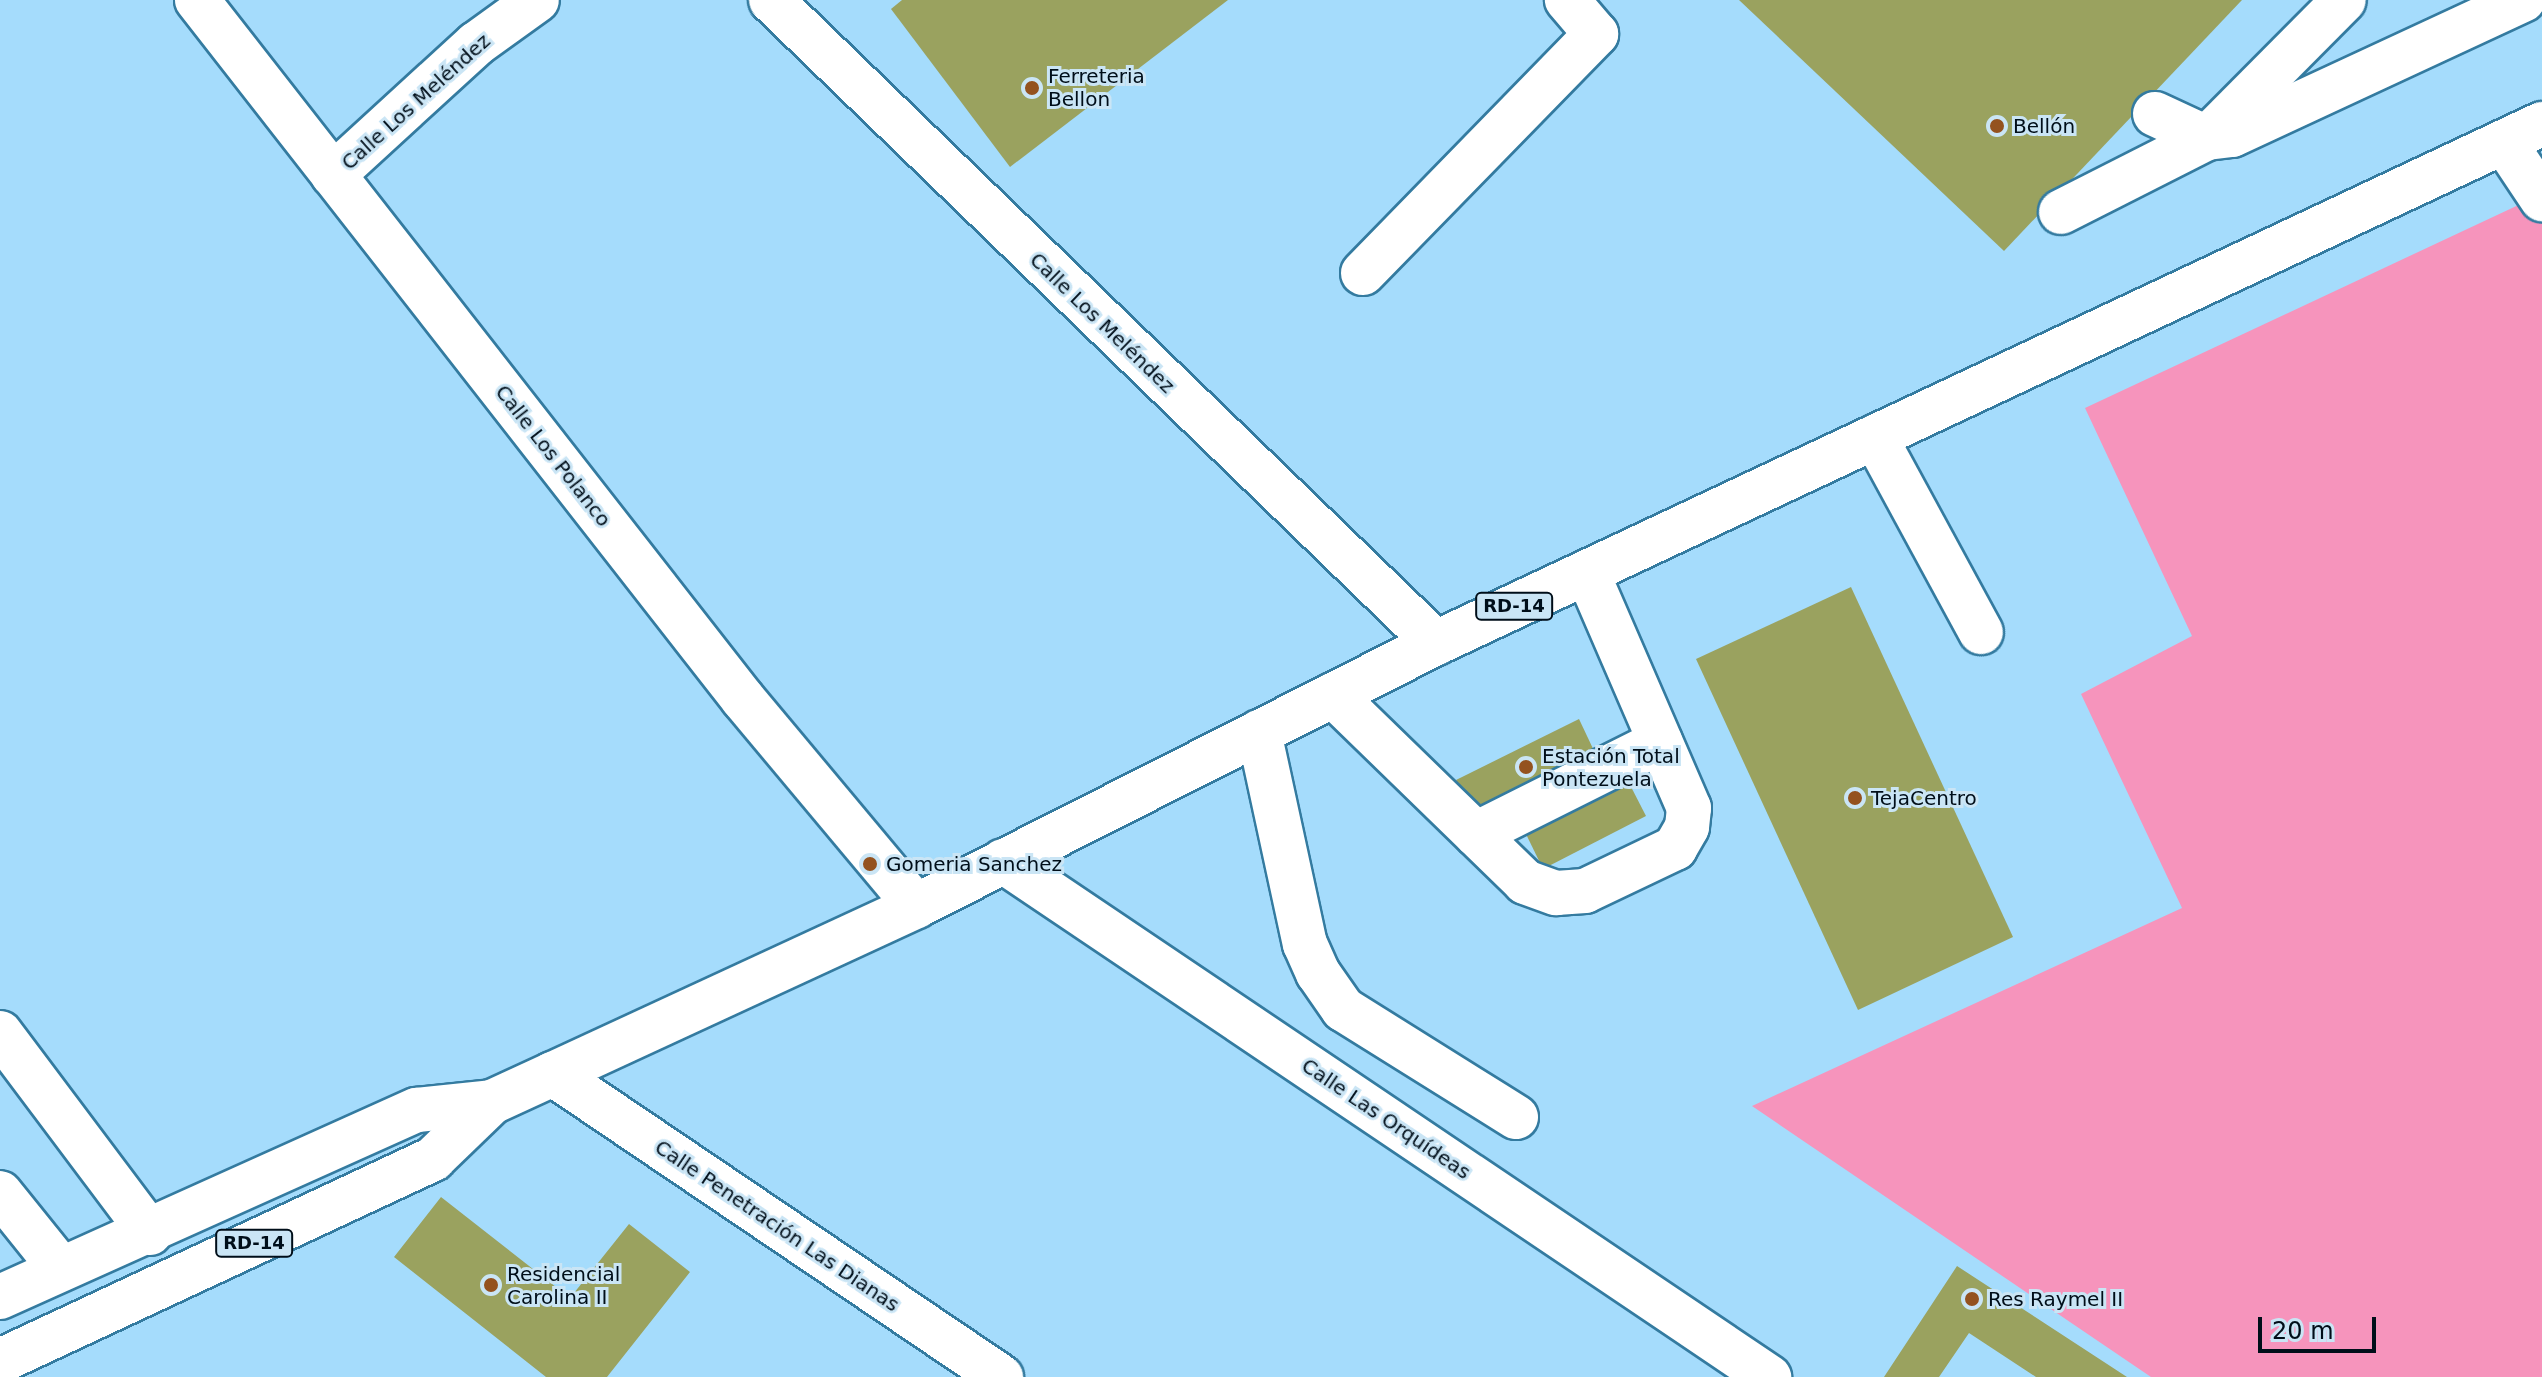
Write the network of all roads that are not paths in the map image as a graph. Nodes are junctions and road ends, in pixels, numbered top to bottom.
1 (197, 0) edge
2 (537, 0) edge
3 (771, 0) edge
4 (1567, 0) edge
5 (2344, 0) edge
6 (2523, 0) edge
7 (2155, 114) dead end
8 (2523, 133) edge
9 (2207, 138) junction
10 (333, 175) junction
11 (2542, 199) edge
12 (2061, 212) dead end
13 (1363, 273) dead end
14 (1875, 437) junction
15 (1587, 572) junction
16 (1981, 632) dead end
17 (1436, 643) junction
18 (1333, 695) junction
19 (1259, 732) junction
20 (1660, 742) junction
21 (1476, 834) junction
22 (1003, 861) junction
23 (916, 906) junction
24 (0, 1033) edge
25 (553, 1074) junction
26 (492, 1102) junction
27 (1516, 1117) dead end
28 (0, 1193) edge
29 (150, 1233) junction
30 (61, 1269) junction
31 (0, 1297) edge
32 (0, 1361) edge
33 (1001, 1377) edge
34 (1769, 1377) edge

1 - 10 street, Calle Los Polanco
2 - 10 street, Calle Los Meléndez
3 - 17 street, Calle Los Meléndez
4 - 13 street
5 - 9 street
6 - 9 street
7 - 9 street
8 - 11 street
8 - 14 street, RD-14
9 - 12 street
10 - 23 street, Calle Los Polanco
14 - 15 street, RD-14
14 - 16 street
15 - 17 street, RD-14
15 - 20 street
17 - 18 street, RD-14
18 - 19 street, RD-14
18 - 21 street
19 - 22 street, RD-14
19 - 27 street
20 - 21 street
20 - 21 street
22 - 23 street, RD-14
22 - 34 street, Calle Las Orquídeas
23 - 25 street, RD-14
24 - 29 street
25 - 26 street, RD-14
25 - 33 street, Calle Penetración Las Dianas
26 - 29 street, RD-14
26 - 32 street, RD-14
28 - 30 street
29 - 30 street, RD-14
30 - 31 street, RD-14

